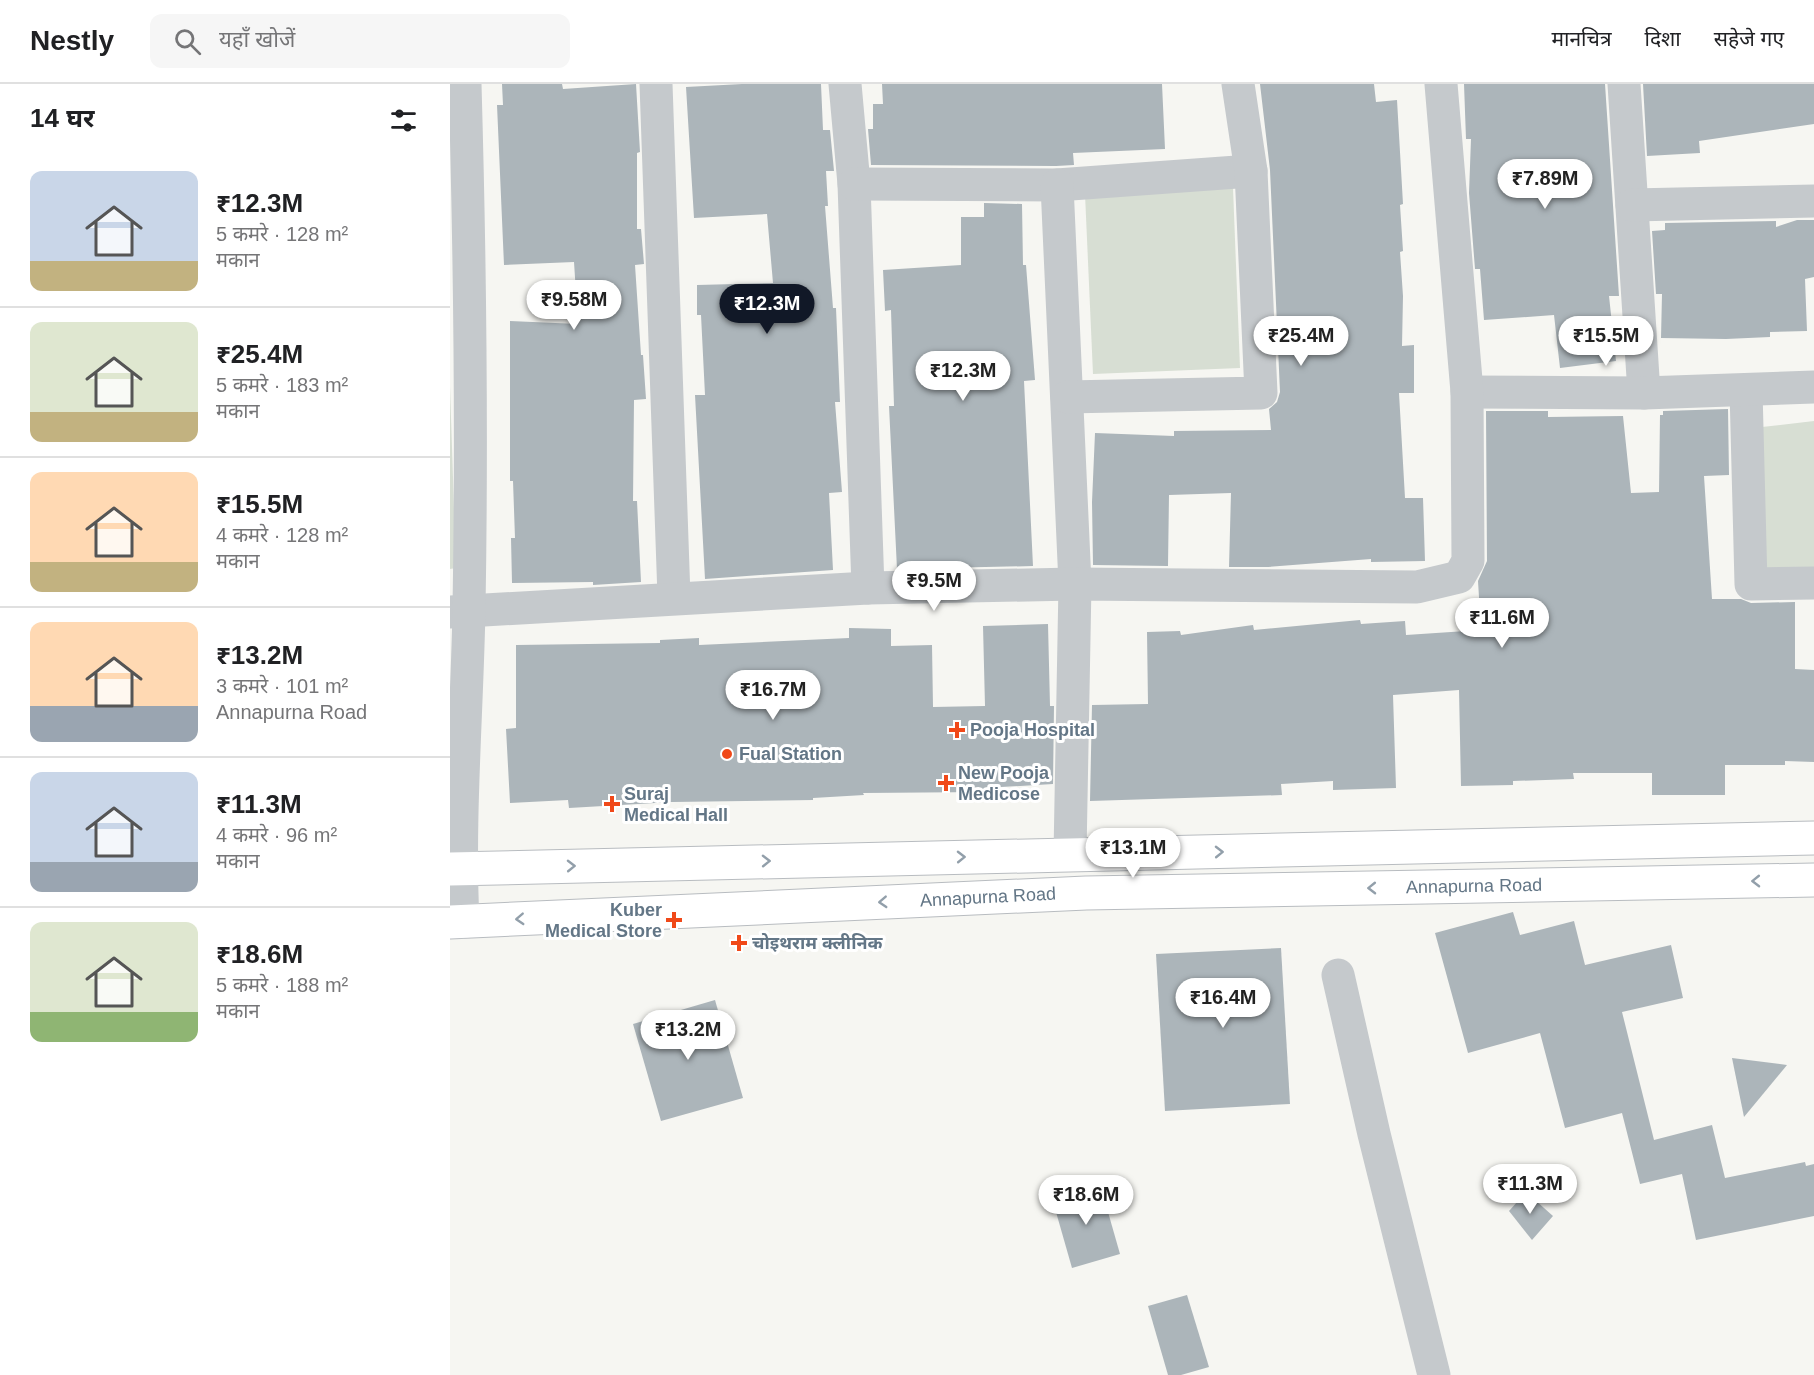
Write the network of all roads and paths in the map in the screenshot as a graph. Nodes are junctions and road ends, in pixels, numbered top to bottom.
1 (465, 84) edge
2 (657, 84) edge
3 (845, 84) edge
4 (1238, 84) edge
5 (1441, 84) edge
6 (1624, 84) edge
7 (1251, 171) junction
8 (854, 184) junction
9 (1057, 185) junction
10 (1814, 201) edge
11 (1632, 205) junction
12 (461, 363) edge
13 (1814, 387) edge
14 (1746, 390) junction
15 (1467, 392) junction
16 (1644, 393) junction
17 (1067, 397) junction
18 (1814, 583) edge
19 (1075, 585) junction
20 (868, 588) junction
21 (674, 597) junction
22 (459, 611) edge
23 (1814, 838) edge
24 (1070, 854) junction
25 (455, 869) edge
26 (1814, 880) edge
27 (457, 922) edge
28 (1338, 975) dead end
29 (1434, 1375) edge

1 - 12 street
2 - 21 street
3 - 8 street
4 - 7 street
5 - 15 street
6 - 11 street
7 - 9 street
7 - 17 street
8 - 9 street
8 - 20 street
9 - 17 street
10 - 11 street
11 - 16 street
12 - 22 street
13 - 14 street
14 - 16 street
14 - 18 street
15 - 16 street
15 - 19 street
17 - 19 street
19 - 20 street
19 - 24 street
20 - 21 street
21 - 22 street
22 - 25 street
24 -> 23 main road
25 -> 24 main road
25 - 27 street
26 -> 27 main road, Annapurna Road
28 - 29 street

